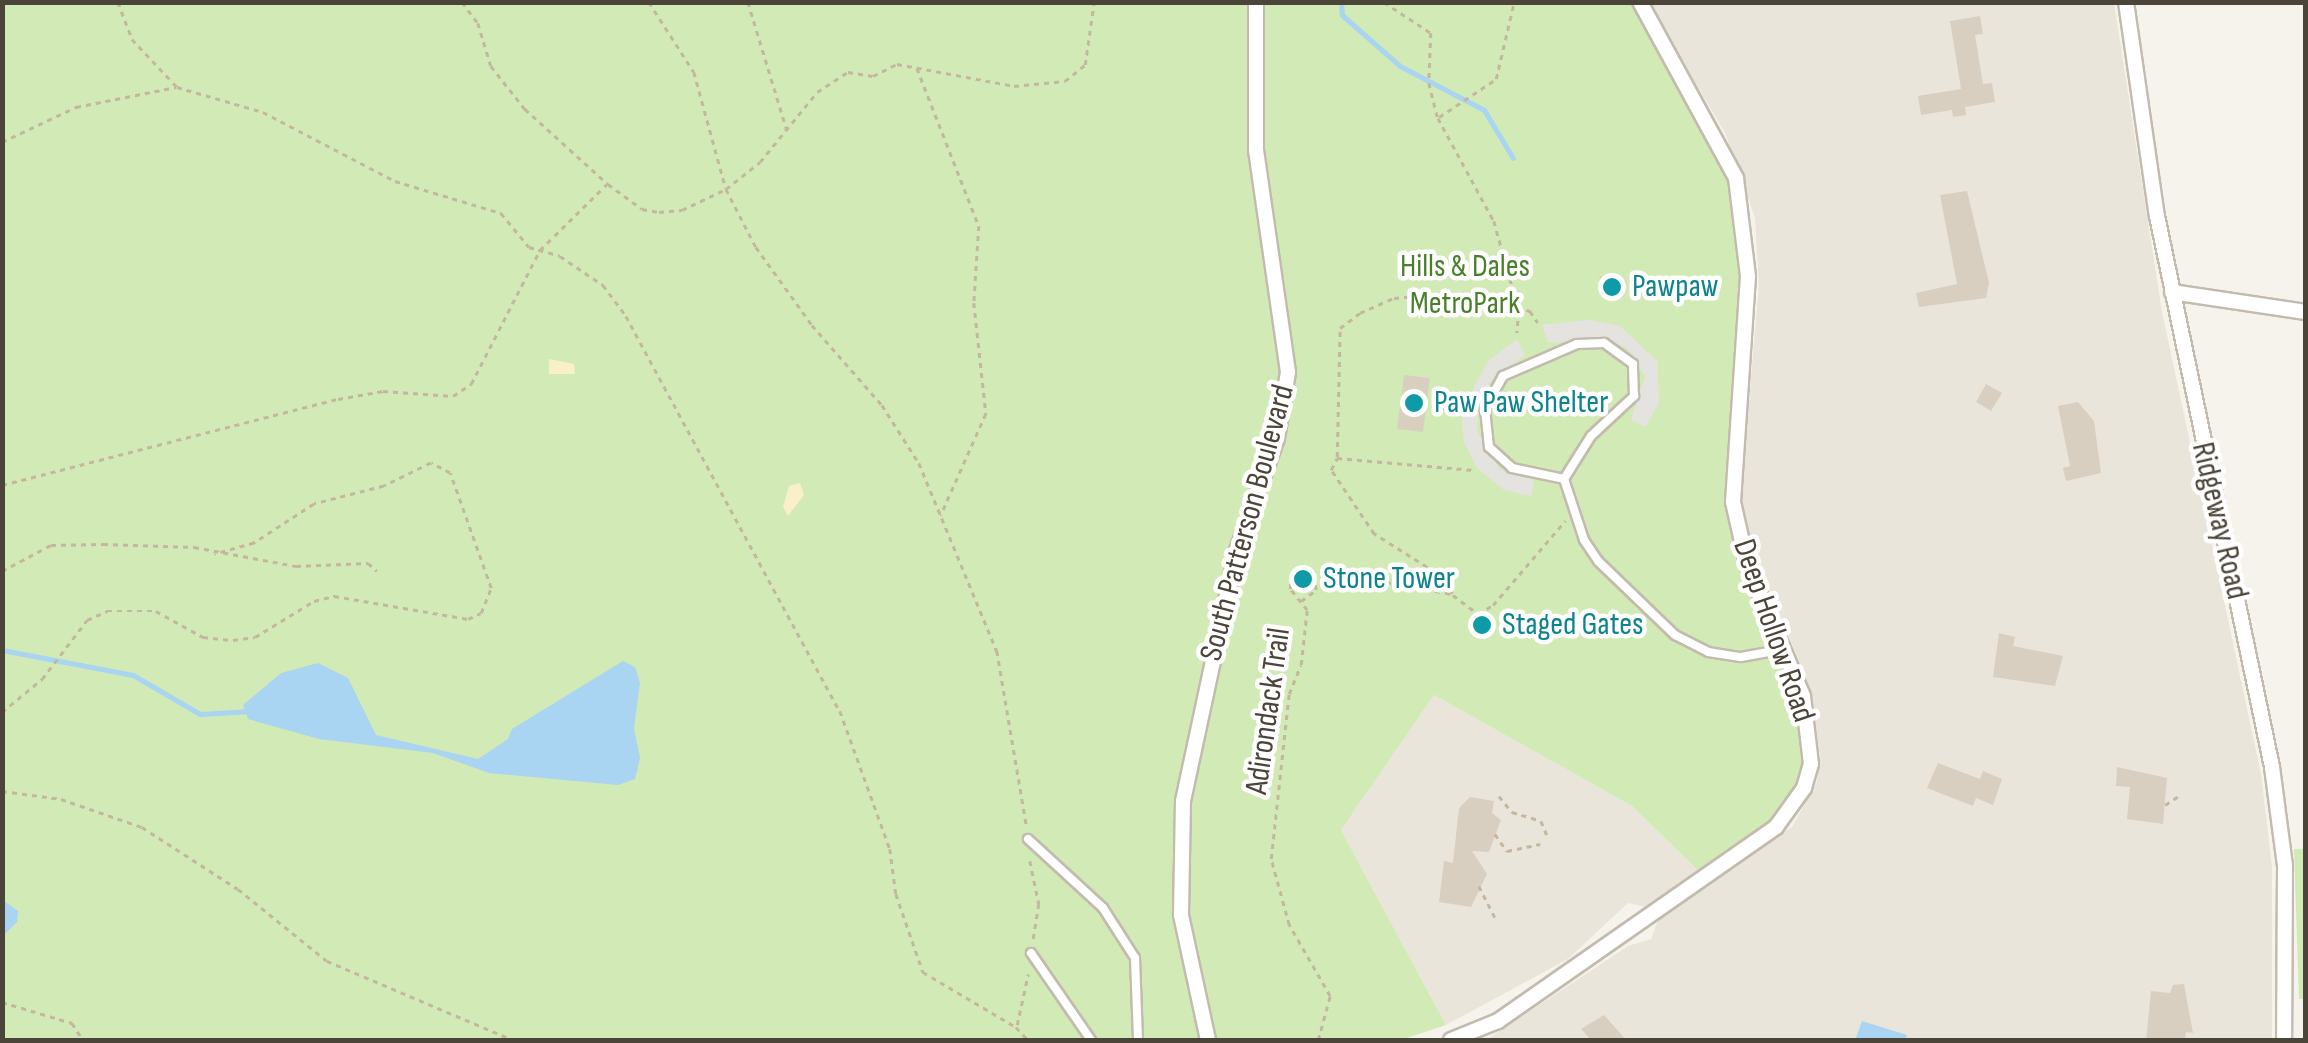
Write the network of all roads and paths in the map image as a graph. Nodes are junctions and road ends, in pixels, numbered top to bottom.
1 (118, 2) edge
2 (462, 2) edge
3 (649, 2) edge
4 (748, 2) edge
5 (1094, 2) edge
6 (1256, 2) edge
7 (1384, 2) edge
8 (1514, 2) edge
9 (1640, 2) edge
10 (2126, 2) edge
11 (917, 68) junction
12 (177, 87) junction
13 (1438, 118) junction
14 (787, 130) junction
15 (2, 142) edge
16 (608, 184) junction
17 (726, 189) junction
18 (540, 250) junction
19 (2172, 292) junction
20 (1520, 311) junction
21 (2306, 312) edge
22 (1538, 323) dead end
23 (1517, 333) dead end
24 (1431, 406) dead end
25 (1458, 410) dead end
26 (1338, 458) junction
27 (1474, 470) dead end
28 (1564, 478) junction
29 (2, 486) edge
30 (1576, 516) junction
31 (940, 517) junction
32 (215, 554) junction
33 (2, 571) edge
34 (377, 571) dead end
35 (1312, 574) junction
36 (1452, 594) junction
37 (1302, 600) junction
38 (1786, 649) junction
39 (2, 712) edge
40 (2, 791) edge
41 (2180, 795) dead end
42 (1499, 796) dead end
43 (2165, 804) dead end
44 (1495, 834) dead end
45 (1547, 835) dead end
46 (1028, 839) junction
47 (1540, 844) dead end
48 (1479, 886) dead end
49 (1496, 920) dead end
50 (1031, 953) junction
51 (2, 1002) edge
52 (1016, 1026) junction
53 (83, 1040) edge
54 (513, 1040) edge
55 (1028, 1040) edge
56 (1091, 1040) edge
57 (1138, 1040) edge
58 (1208, 1040) edge
59 (1318, 1040) edge
60 (1451, 1040) edge
61 (2284, 1040) edge

1 - 12 path
2 - 16 path
3 - 17 path
4 - 14 path
5 - 11 path
6 - 58 street, South Patterson Boulevard
7 - 13 path
8 - 13 path
9 - 38 street, Deep Hollow Road
10 - 19 street, Ridgeway Road
11 - 14 path
11 - 31 path
12 - 15 path
12 - 18 path
13 - 20 path
14 - 17 path
16 - 17 path
16 - 18 path
17 - 31 path
18 - 29 path
18 - 52 path
19 - 21 street
19 - 61 street, Ridgeway Road
20 - 22 path
20 - 23 path
20 - 26 path
24 - 25 path
26 - 27 path
26 - 36 path
28 - 28 lane
28 - 30 lane
30 - 36 path
30 - 38 lane
31 - 46 path
32 - 33 path
32 - 34 path
32 - 39 path
35 - 36 path
35 - 37 path
35 - 37 path, Adirondack Trail
37 - 59 path, Adirondack Trail
38 - 60 street, Deep Hollow Road
40 - 54 path
41 - 43 path
42 - 45 path
44 - 47 path
46 - 50 path
46 - 57 lane
48 - 49 path
50 - 52 path
50 - 56 lane
51 - 53 path
52 - 55 path

